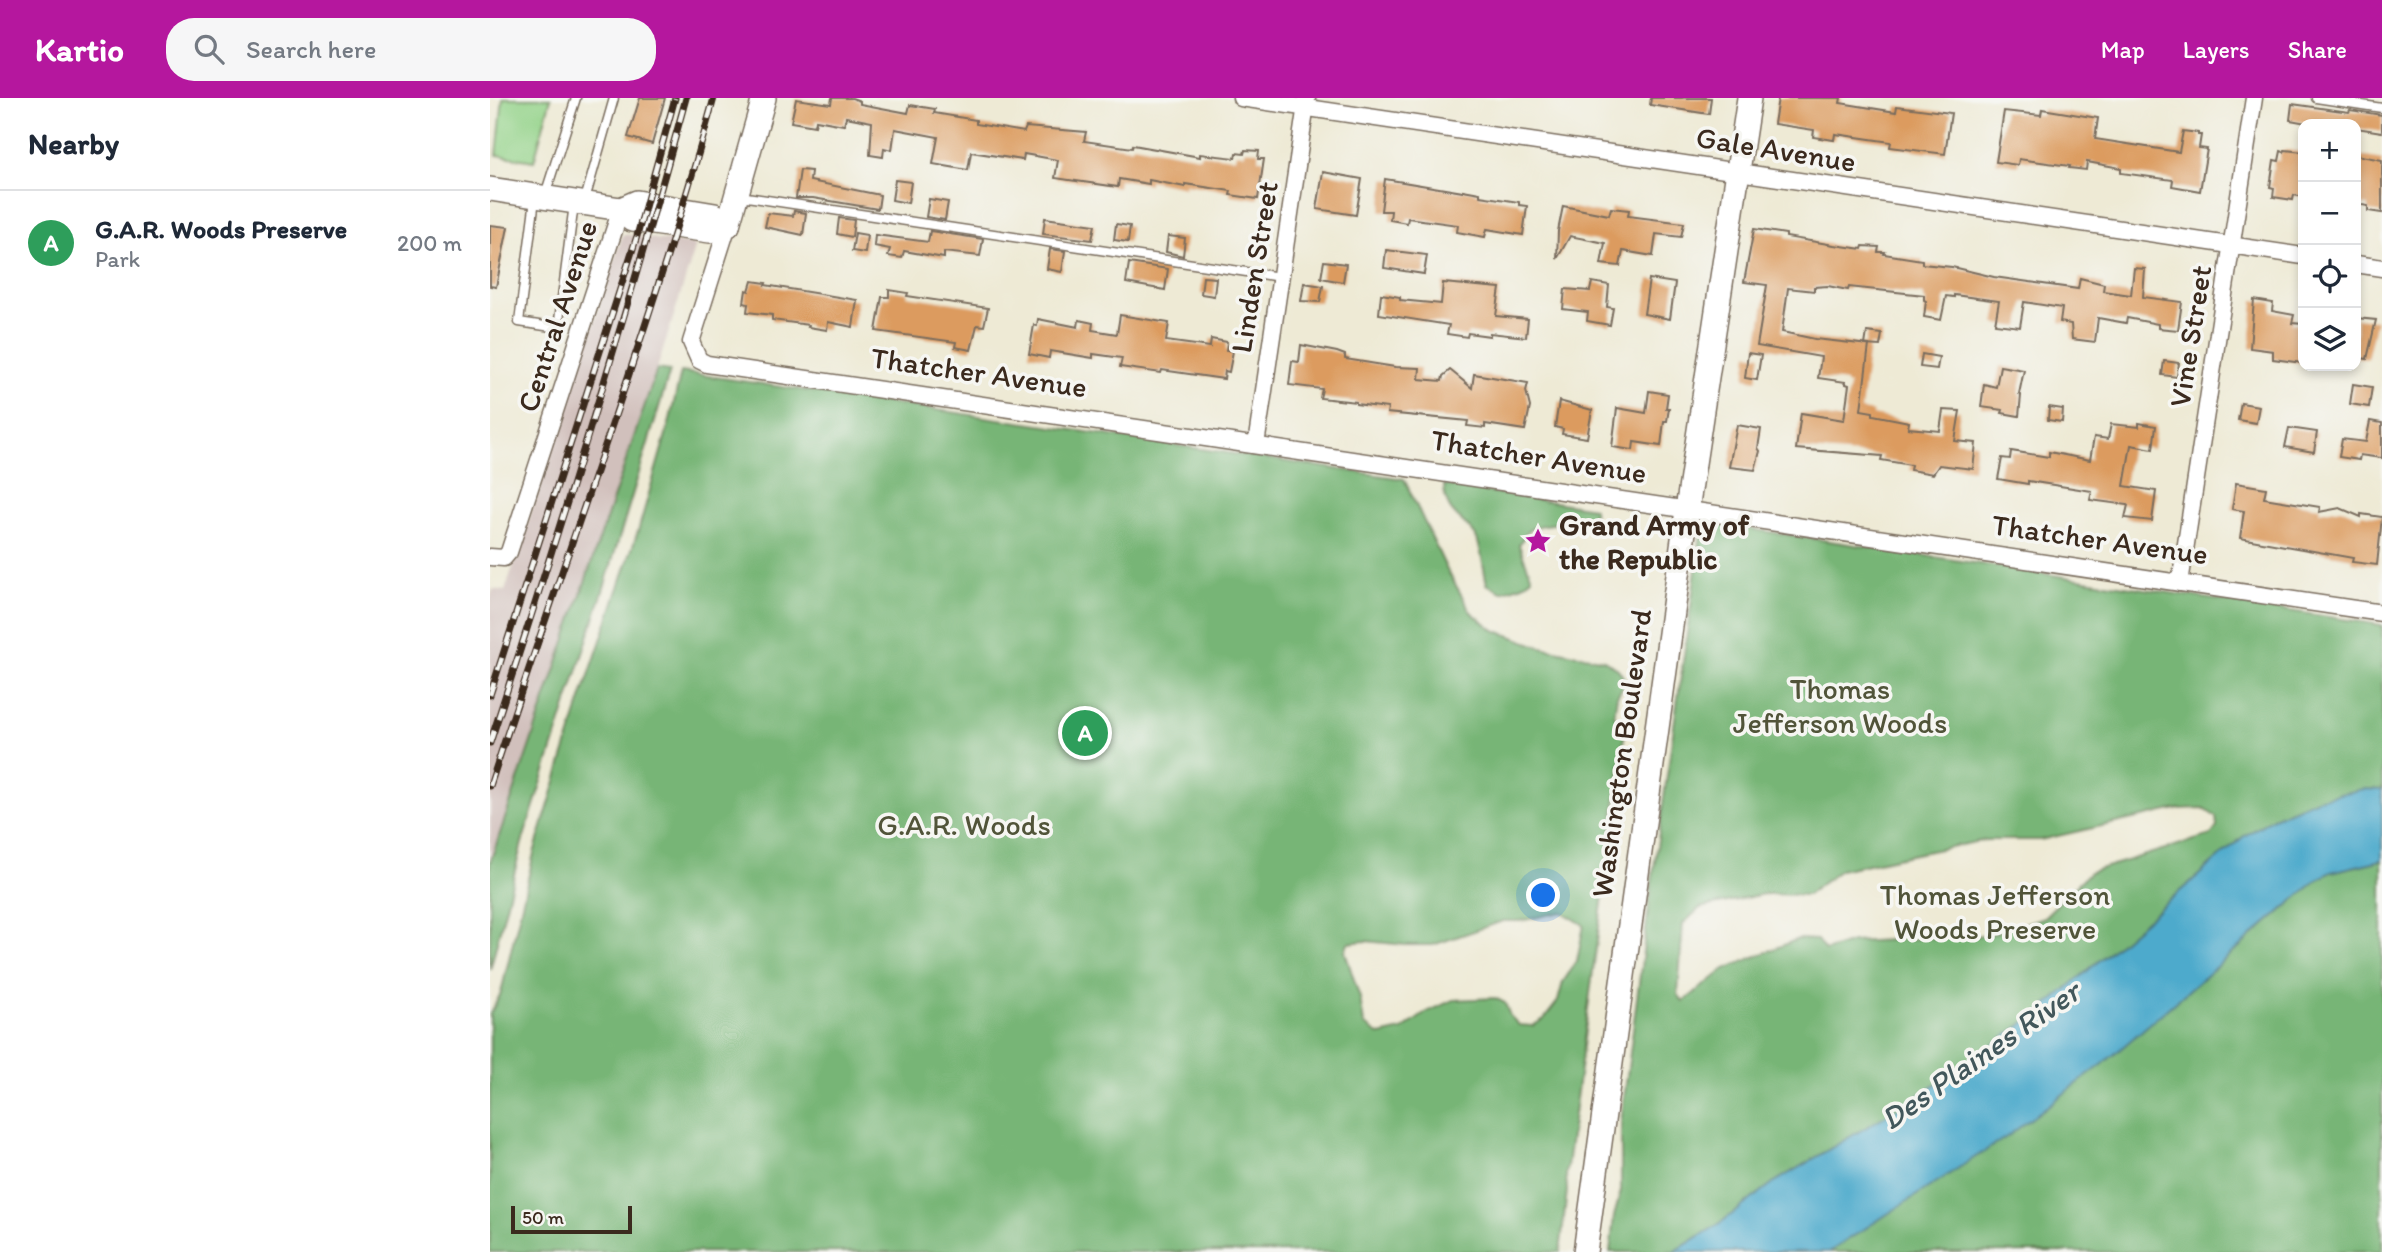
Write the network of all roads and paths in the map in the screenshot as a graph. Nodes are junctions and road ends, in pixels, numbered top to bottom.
1 (576, 98) edge
2 (614, 98) edge
3 (764, 98) edge
4 (1241, 98) edge
5 (1749, 98) edge
6 (2254, 98) edge
7 (2316, 98) edge
8 (1306, 103) edge
9 (2382, 108) edge
10 (1739, 172) junction
11 (490, 189) edge
12 (737, 196) junction
13 (539, 197) junction
14 (579, 203) junction
15 (621, 209) junction
16 (728, 225) junction
17 (2232, 246) junction
18 (2298, 255) edge
19 (2361, 265) edge
20 (2382, 268) edge
21 (1280, 277) junction
22 (1255, 445) junction
23 (1687, 510) junction
24 (494, 558) edge
25 (2180, 583) junction
26 (2382, 613) edge
27 (1585, 1252) edge

1 - 13 lane
2 - 14 lane
3 - 12 street
4 - 8 street, Gale Avenue
5 - 10 street, Washington Boulevard
6 - 17 street, Vine Street
7 - 9 lane
8 - 10 street, Gale Avenue
8 - 21 street, Linden Street
10 - 17 street, Gale Avenue
10 - 23 street, Washington Boulevard
11 - 13 street
12 - 16 street
12 - 21 lane
13 - 14 street
13 - 14 lane
14 - 15 street
15 - 16 street
15 - 24 street, Central Avenue
16 - 22 street, Thatcher Avenue
17 - 18 street, Gale Avenue
17 - 25 street, Vine Street
19 - 20 street
21 - 22 street, Linden Street
22 - 23 street, Thatcher Avenue
23 - 25 street, Thatcher Avenue
23 - 27 street, Washington Boulevard
25 - 26 street, Thatcher Avenue

